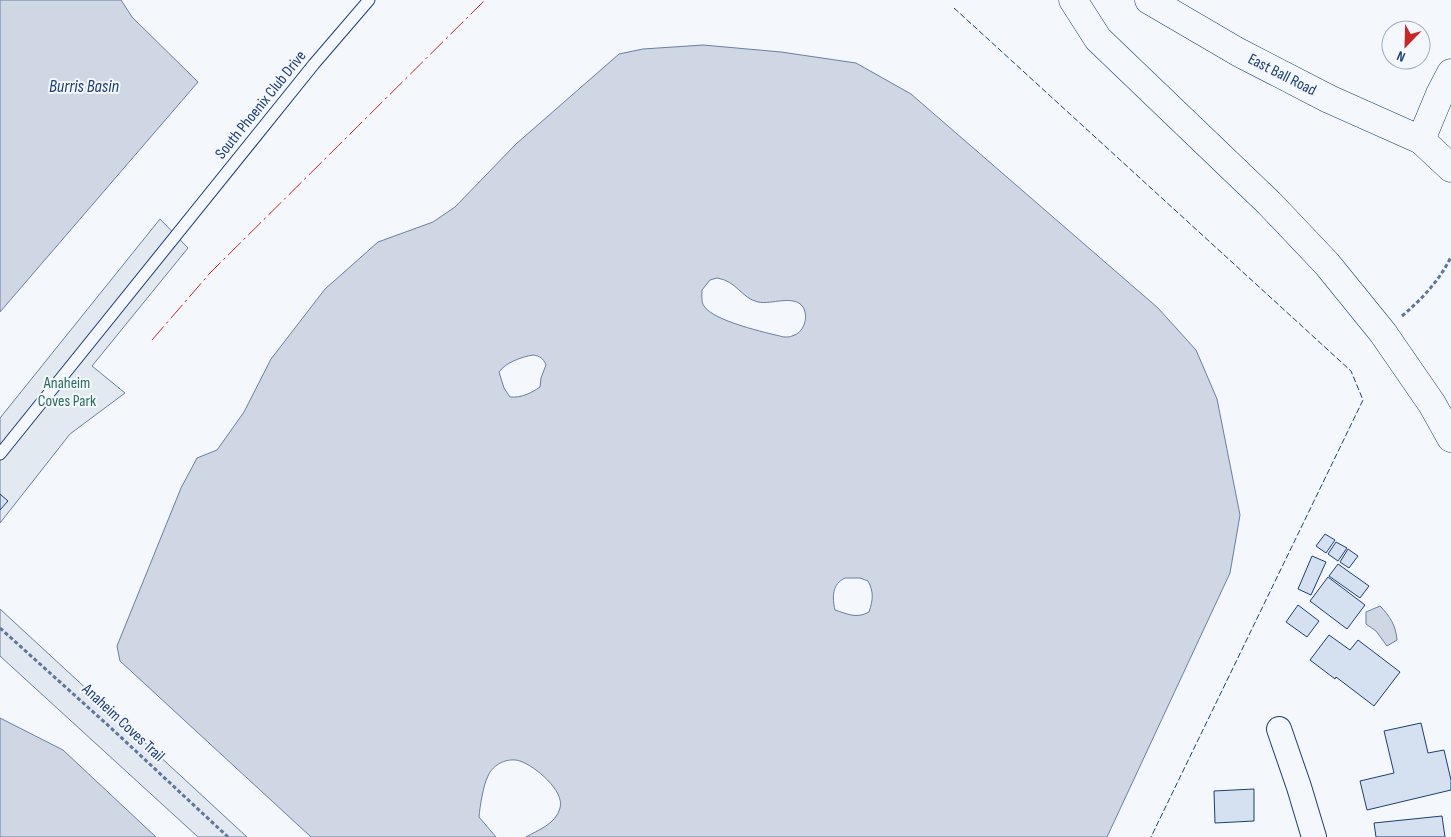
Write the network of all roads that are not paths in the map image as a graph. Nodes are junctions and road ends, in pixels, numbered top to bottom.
1 (369, 0) edge
2 (1073, 0) edge
3 (1149, 0) edge
4 (1451, 73) edge
5 (1421, 140) junction
6 (1451, 141) edge
7 (1451, 168) edge
8 (1451, 438) edge
9 (0, 454) edge
10 (1280, 729) dead end
11 (1314, 837) edge

1 - 9 lane, South Phoenix Club Drive
2 - 8 main road
3 - 5 main road, East Ball Road
4 - 5 main road
5 - 6 main road, East Ball Road
5 - 7 main road, East Ball Road
10 - 11 street

